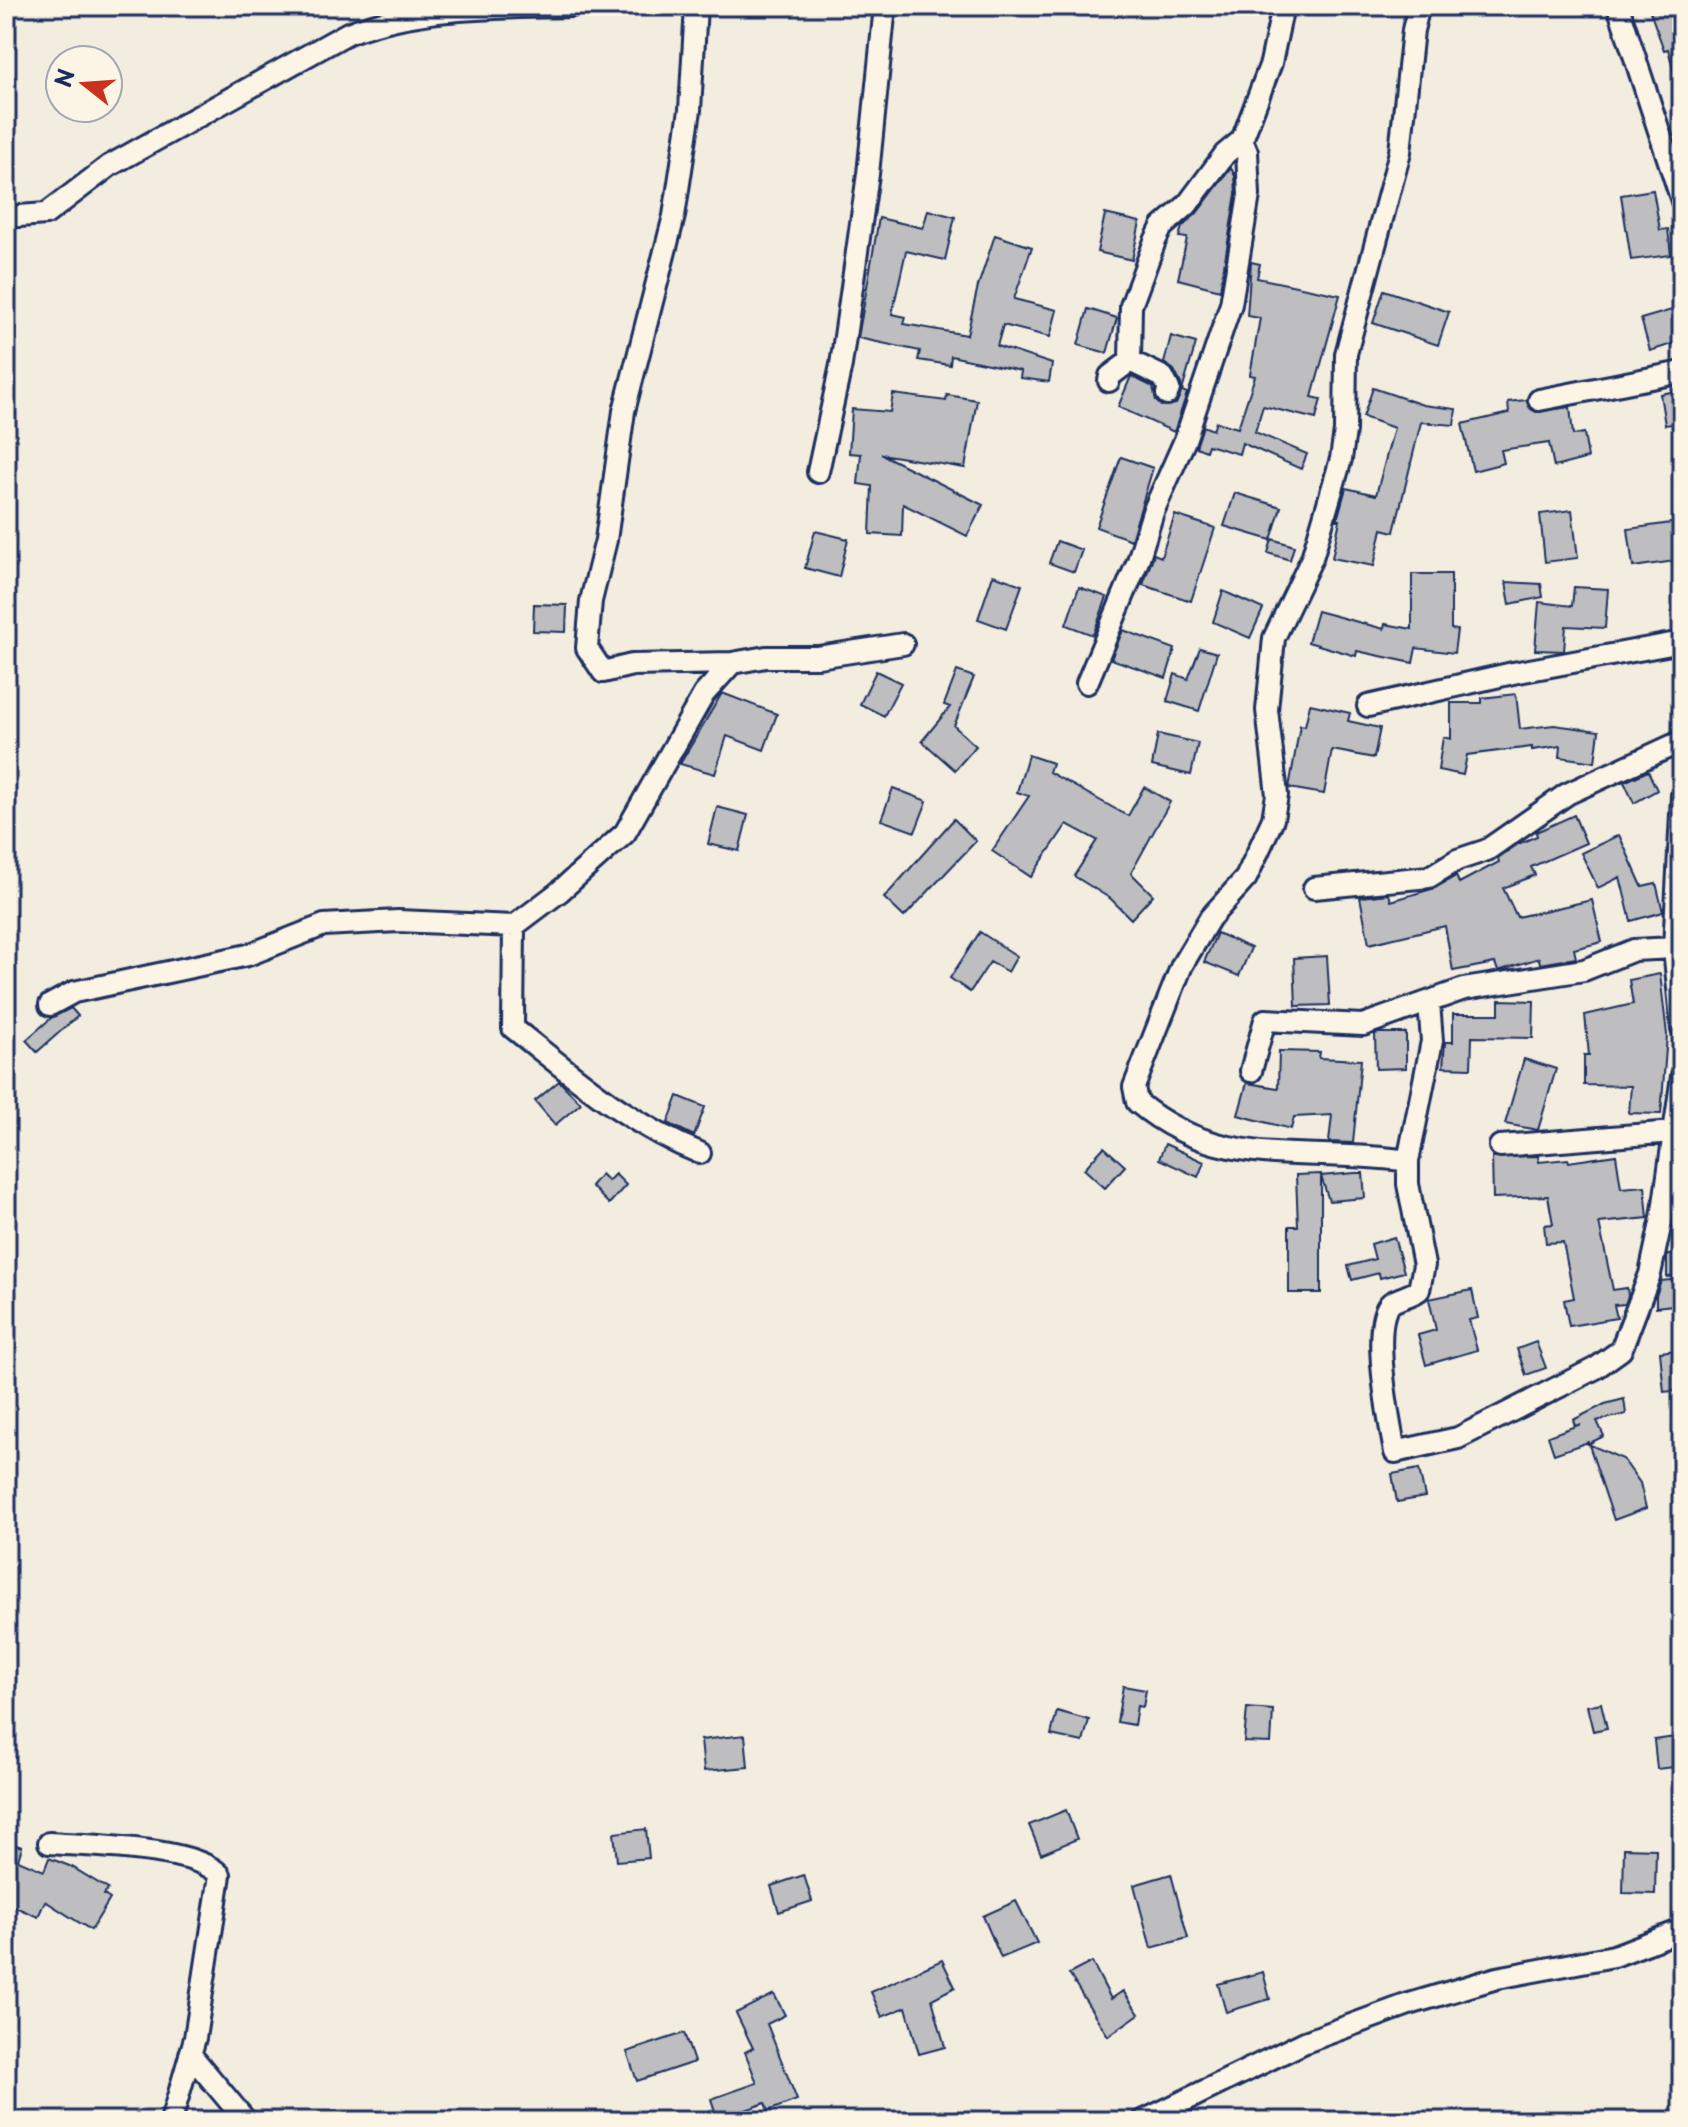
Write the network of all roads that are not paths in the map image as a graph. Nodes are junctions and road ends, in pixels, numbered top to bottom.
1 (571, 6) edge
2 (696, 6) edge
3 (885, 6) edge
4 (1283, 6) edge
5 (1419, 6) edge
6 (1618, 6) edge
7 (453, 8) edge
8 (1242, 140) junction
9 (1682, 201) edge
10 (6, 217) edge
11 (1130, 361) junction
12 (1682, 372) edge
13 (1109, 381) dead end
14 (1167, 394) dead end
15 (1539, 400) dead end
16 (818, 472) dead end
17 (1682, 642) edge
18 (903, 644) dead end
19 (732, 663) junction
20 (1087, 683) dead end
21 (1368, 706) dead end
22 (1682, 741) edge
23 (1682, 795) edge
24 (1681, 829) edge
25 (1314, 888) dead end
26 (514, 926) junction
27 (1674, 948) junction
28 (1429, 1003) junction
29 (50, 1005) dead end
30 (1682, 1029) edge
31 (1251, 1071) dead end
32 (1682, 1076) edge
33 (1680, 1107) edge
34 (1673, 1132) junction
35 (1500, 1146) dead end
36 (700, 1153) dead end
37 (1408, 1161) junction
38 (1675, 1179) edge
39 (49, 1843) dead end
40 (1682, 1930) edge
41 (190, 2054) junction
42 (171, 2121) edge
43 (246, 2121) edge
44 (1143, 2121) edge

1 - 7 street
2 - 19 street
3 - 16 street
4 - 8 street
5 - 37 street
6 - 9 street
7 - 10 street
8 - 11 street
8 - 20 street
11 - 13 street
11 - 14 street
12 - 15 street
17 - 21 street
18 - 19 street
19 - 26 street
22 - 25 street
23 - 24 street
24 - 27 street
26 - 29 street
26 - 36 street
27 - 28 street
27 - 30 street
28 - 31 street
28 - 37 street
32 - 33 street
33 - 34 street
34 - 35 street
34 - 38 street
37 - 38 street
39 - 41 street
40 - 44 street
41 - 42 street
41 - 43 street

